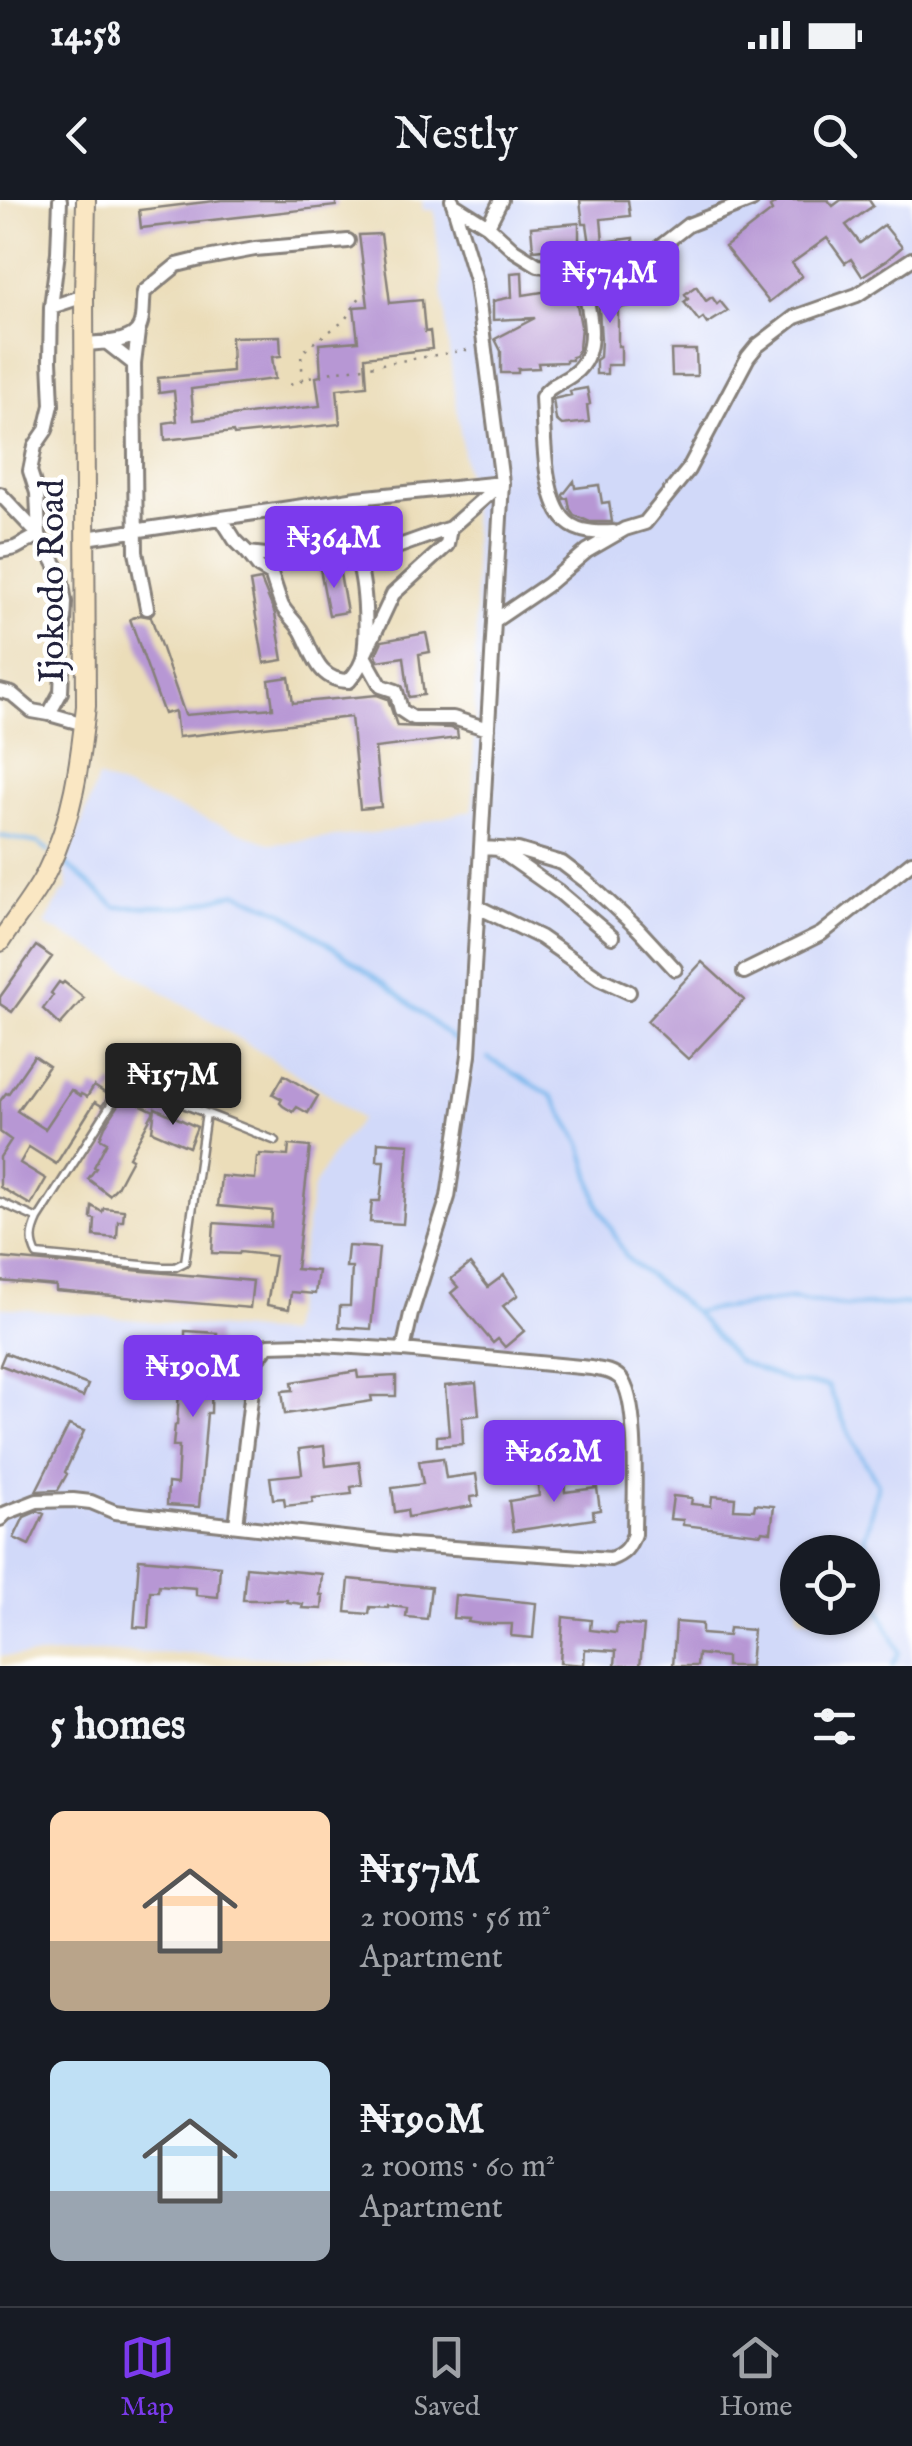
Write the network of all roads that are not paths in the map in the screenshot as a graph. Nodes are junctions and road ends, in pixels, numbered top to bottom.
1 (60, 200) edge
2 (86, 200) edge
3 (501, 200) edge
4 (752, 200) edge
5 (452, 202) edge
6 (488, 226) junction
7 (348, 241) dead end
8 (912, 259) edge
9 (584, 286) junction
10 (84, 296) junction
11 (51, 307) junction
12 (138, 332) junction
13 (106, 342) junction
14 (85, 344) junction
15 (134, 364) junction
16 (502, 483) junction
17 (0, 494) edge
18 (221, 518) junction
19 (450, 528) junction
20 (136, 530) junction
21 (619, 532) junction
22 (40, 535) junction
23 (86, 538) junction
24 (0, 552) edge
25 (248, 553) junction
26 (355, 556) junction
27 (147, 608) dead end
28 (494, 621) junction
29 (364, 656) junction
30 (0, 691) edge
31 (49, 714) junction
32 (84, 724) junction
33 (488, 729) junction
34 (482, 848) junction
35 (497, 849) junction
36 (912, 862) edge
37 (478, 907) junction
38 (612, 938) dead end
39 (0, 942) edge
40 (675, 969) dead end
41 (744, 972) dead end
42 (629, 992) dead end
43 (206, 1113) junction
44 (276, 1141) dead end
45 (0, 1202) edge
46 (38, 1219) junction
47 (402, 1350) junction
48 (0, 1520) edge
49 (236, 1525) junction

1 - 11 street
2 - 10 main road, Ijokodo Road
3 - 6 street
4 - 9 street
5 - 6 street
5 - 16 street
6 - 9 street
7 - 12 street
8 - 21 street
9 - 21 street
10 - 11 street
10 - 14 main road, Ijokodo Road
11 - 22 street
12 - 13 street
12 - 15 street
13 - 14 street
13 - 15 street
14 - 23 main road, Ijokodo Road
15 - 20 street
16 - 18 street
16 - 19 street
16 - 28 street
17 - 22 street
18 - 20 street
18 - 25 street
19 - 26 street
19 - 29 street
20 - 23 street
20 - 27 street
21 - 28 street
22 - 24 street
22 - 31 street
23 - 32 main road, Ijokodo Road
25 - 26 street
25 - 29 street
26 - 29 street
28 - 33 street
29 - 33 street
30 - 31 street
31 - 32 street
32 - 39 main road, Ijokodo Road
33 - 34 street
34 - 35 street
34 - 37 street
35 - 38 street
35 - 40 street
36 - 41 street
37 - 42 street
37 - 47 street
43 - 44 lane
43 - 46 lane
43 - 46 lane
45 - 46 lane
47 - 49 street
47 - 49 street
48 - 49 street

